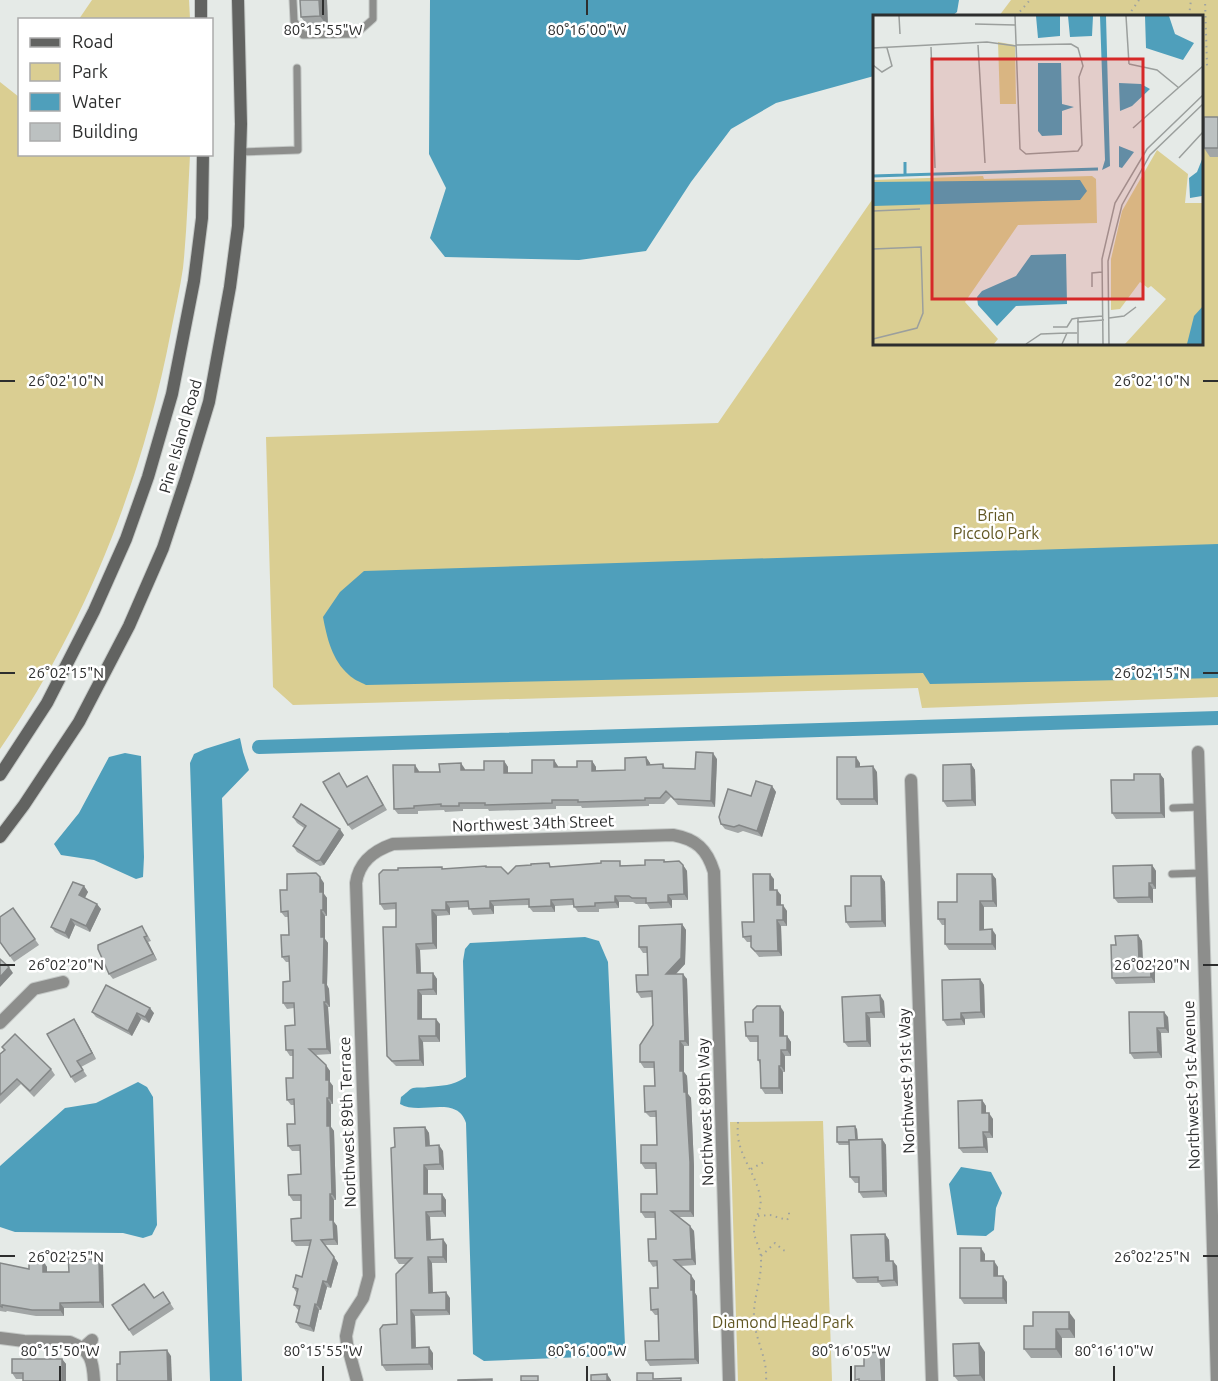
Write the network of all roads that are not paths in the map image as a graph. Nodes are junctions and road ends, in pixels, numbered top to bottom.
1 (201, 0) edge
2 (238, 0) edge
3 (293, 0) edge
4 (373, 0) edge
5 (201, 18) edge
6 (297, 68) dead end
7 (240, 152) junction
8 (203, 156) edge
9 (1198, 752) dead end
10 (0, 775) edge
11 (911, 780) dead end
12 (1199, 807) junction
13 (1173, 808) dead end
14 (0, 837) edge
15 (700, 846) joint
16 (367, 858) joint
17 (1201, 873) junction
18 (1172, 874) dead end
19 (63, 982) dead end
20 (0, 1023) edge
21 (1215, 1193) edge
22 (0, 1338) edge
23 (94, 1381) edge
24 (357, 1381) edge
25 (729, 1381) edge
26 (932, 1381) edge
27 (1217, 1381) edge

1 - 5 main road
2 - 7 main road, Pine Island Road
3 - 4 lane
6 - 7 lane
7 - 14 main road, Pine Island Road
8 - 10 main road, Pine Island Road
9 - 12 street, Northwest 91st Avenue
11 - 26 street, Northwest 91st Way
12 - 13 lane
12 - 17 street, Northwest 91st Avenue
15 - 16 street, Northwest 34th Street
15 - 25 street, Northwest 89th Way
16 - 24 street, Northwest 89th Terrace
17 - 18 lane
17 - 21 street, Northwest 91st Avenue
19 - 20 street
21 - 27 street, Northwest 91st Avenue
22 - 23 street

